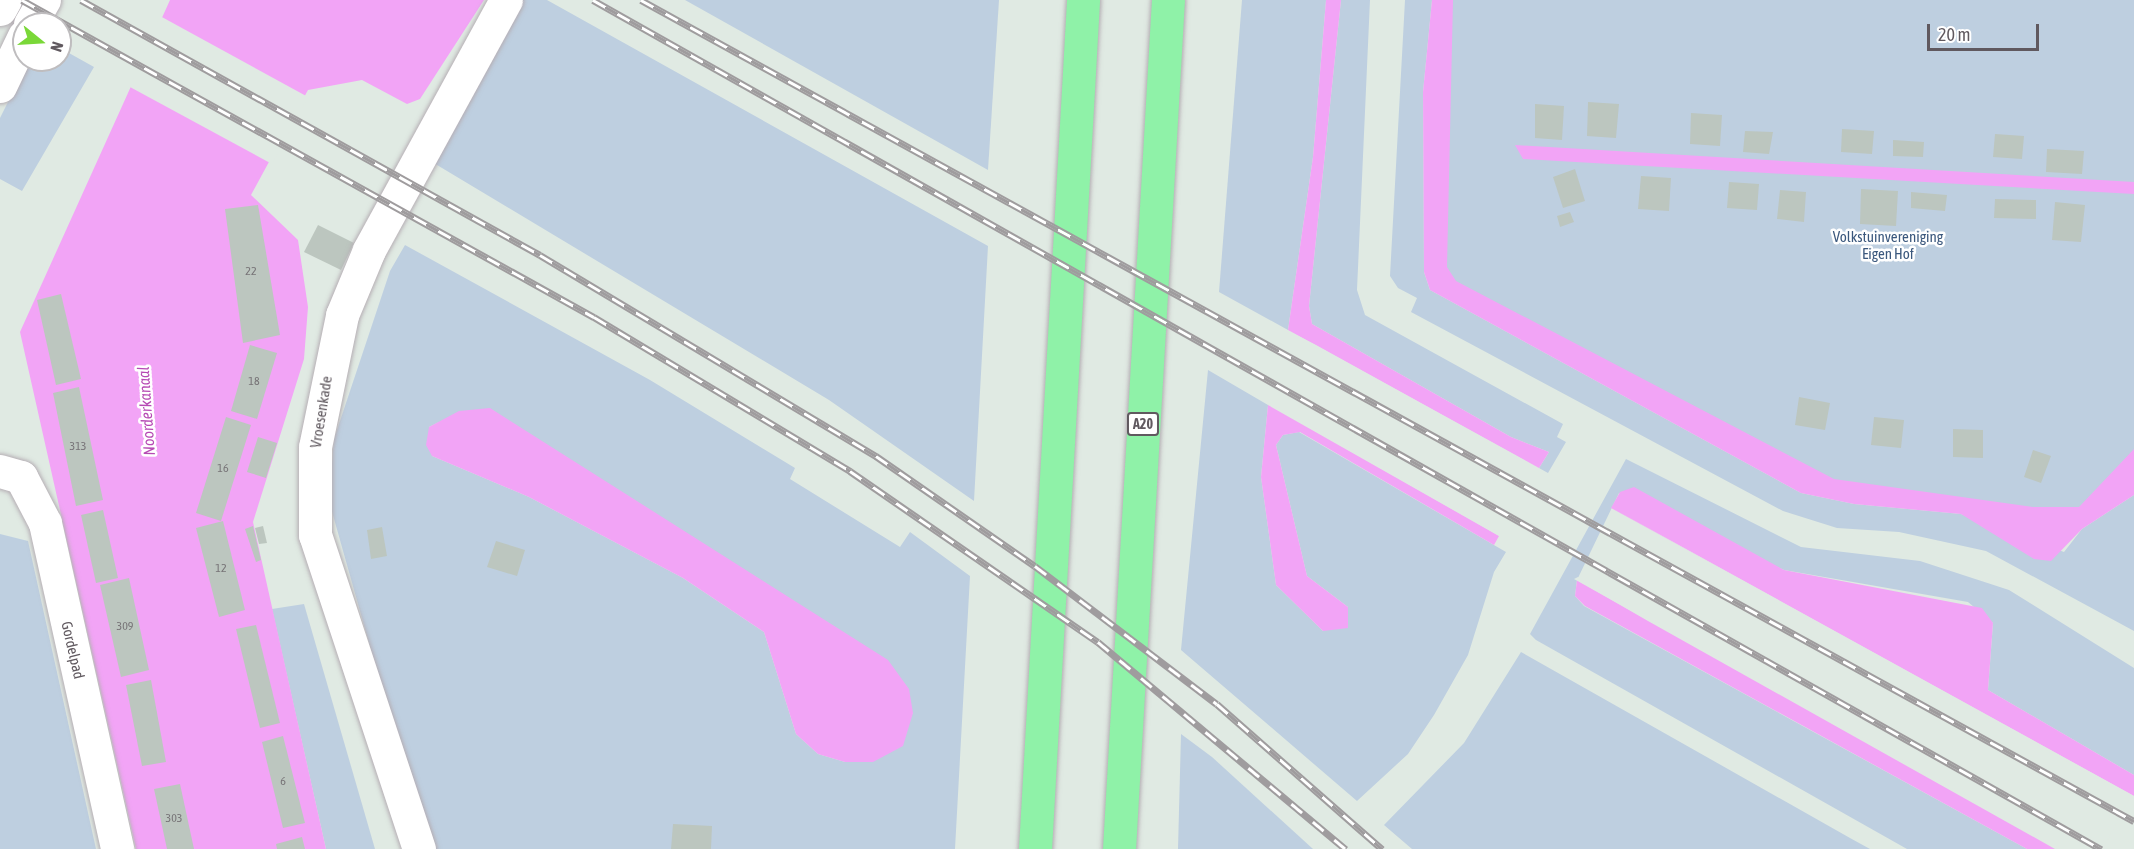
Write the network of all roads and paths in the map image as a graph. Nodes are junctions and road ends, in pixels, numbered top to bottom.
1 (5, 0) edge
2 (506, 0) edge
3 (1083, 0) edge
4 (1168, 0) edge
5 (0, 9) edge
6 (12, 61) edge
7 (0, 86) edge
8 (0, 471) edge
9 (117, 849) edge
10 (419, 849) edge
11 (1035, 849) edge
12 (1119, 849) edge

1 - 5 street
2 - 10 street, Vroesenkade
3 - 11 highway
4 - 12 highway, A20
6 - 7 street
8 - 9 street, Gordelpad

